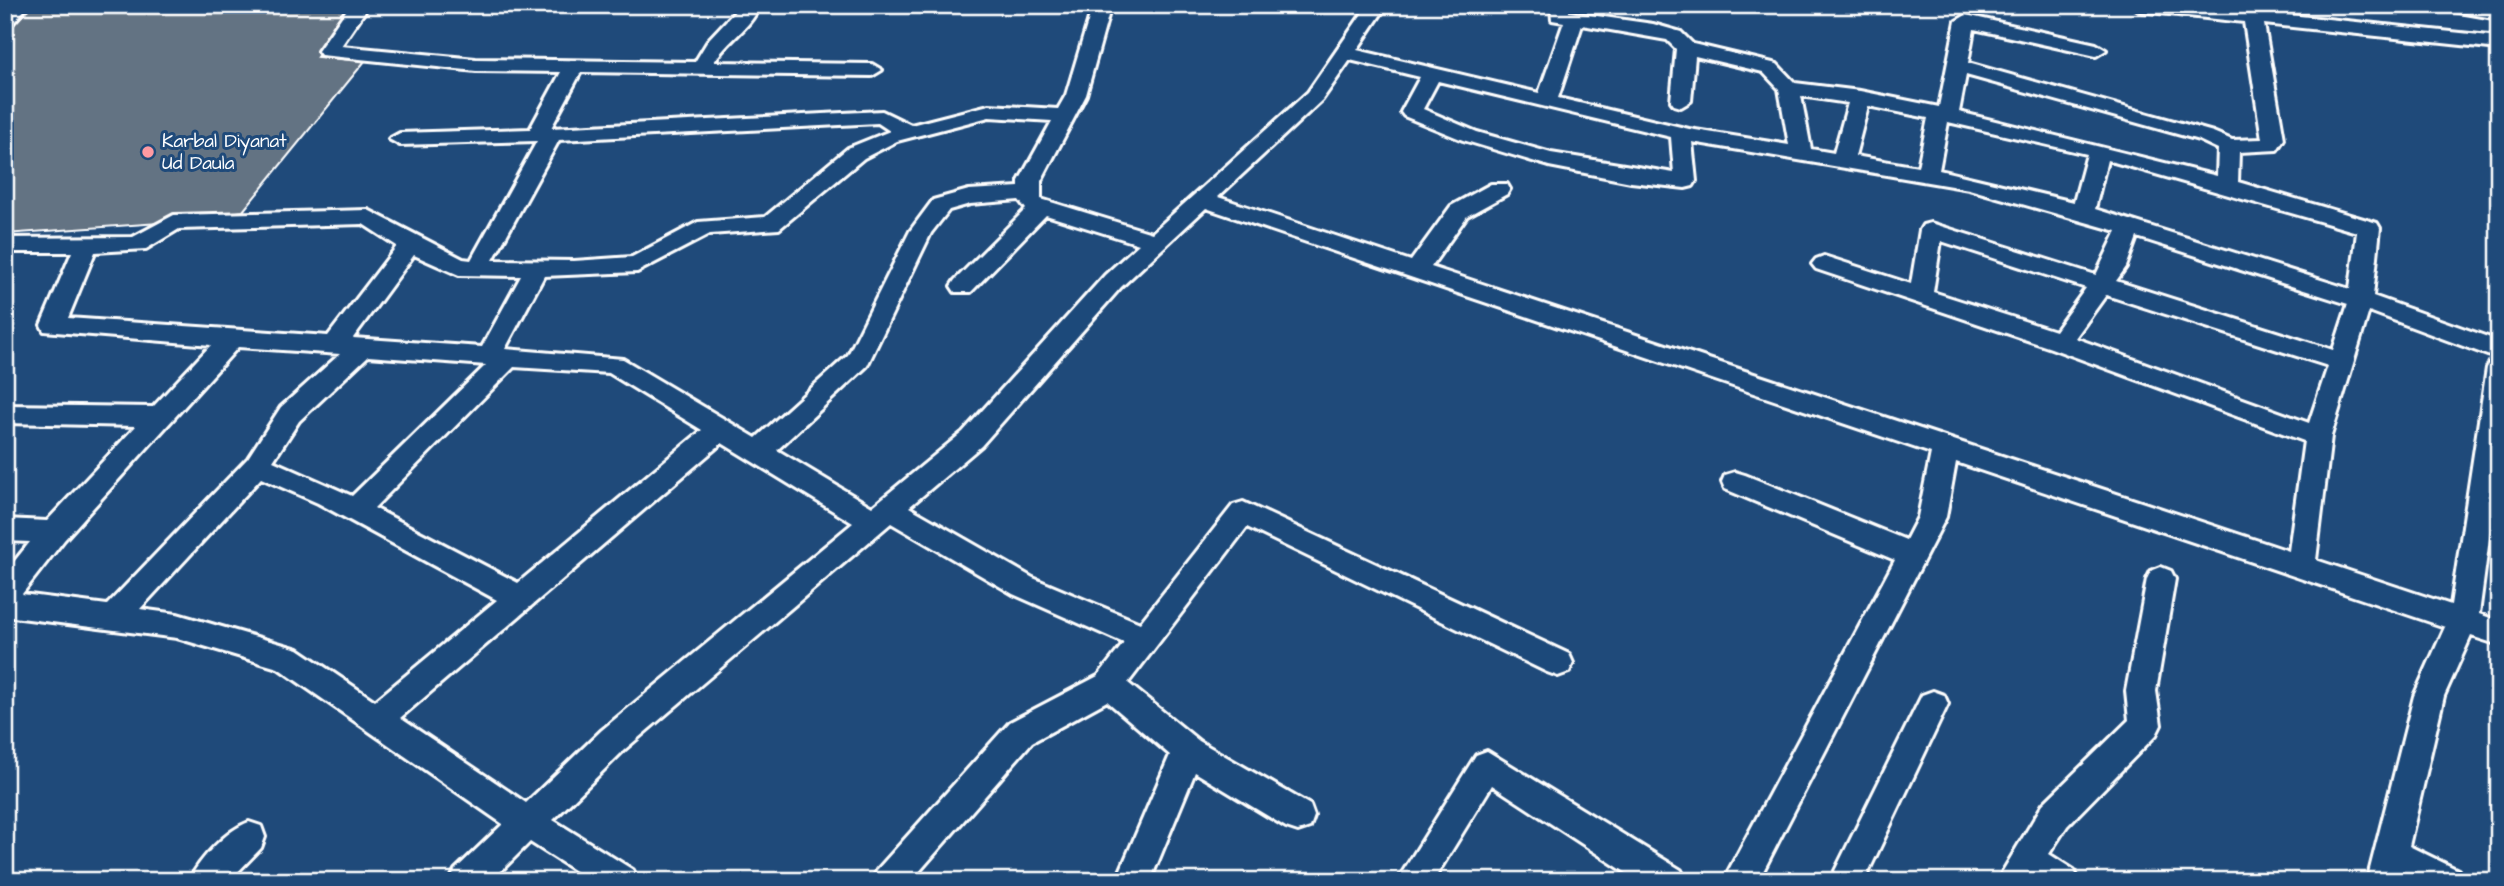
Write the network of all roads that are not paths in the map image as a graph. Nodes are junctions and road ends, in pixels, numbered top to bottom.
1 (19, 5) edge
2 (360, 5) edge
3 (751, 5) edge
4 (1102, 5) edge
5 (1378, 5) edge
6 (2140, 5) edge
7 (2454, 5) edge
8 (1567, 12) edge
9 (2499, 13) edge
10 (2253, 17) junction
11 (5, 20) edge
12 (2499, 43) edge
13 (1686, 48) junction
14 (2096, 50) dead end
15 (1345, 53) junction
16 (574, 66) junction
17 (1957, 66) junction
18 (701, 68) junction
19 (872, 70) dead end
20 (1432, 74) junction
21 (1789, 88) junction
22 (1860, 97) junction
23 (1547, 101) junction
24 (1681, 101) dead end
25 (1062, 115) junction
26 (1943, 115) junction
27 (908, 132) junction
28 (1681, 133) junction
29 (544, 134) junction
30 (400, 139) dead end
31 (2229, 146) junction
32 (2098, 151) junction
33 (1801, 154) junction
34 (1843, 161) junction
35 (1927, 175) junction
36 (2227, 186) junction
37 (1499, 189) dead end
38 (1034, 200) junction
39 (1202, 200) junction
40 (2083, 212) junction
41 (2130, 227) junction
42 (1157, 242) junction
43 (410, 244) junction
44 (5, 245) edge
45 (86, 246) junction
46 (1824, 264) dead end
47 (478, 267) junction
48 (536, 269) junction
49 (1416, 271) junction
50 (2101, 285) junction
51 (963, 286) dead end
52 (1921, 296) junction
53 (2361, 300) junction
54 (232, 338) junction
55 (2060, 342) junction
56 (335, 345) junction
57 (363, 347) junction
58 (2499, 351) edge
59 (499, 357) junction
60 (2342, 362) junction
61 (2499, 368) edge
62 (5, 414) edge
63 (159, 416) junction
64 (2495, 419) edge
65 (720, 429) junction
66 (2318, 436) junction
67 (1945, 446) junction
68 (758, 452) junction
69 (257, 465) junction
70 (1735, 482) dead end
71 (355, 510) junction
72 (882, 515) junction
73 (5, 530) edge
74 (54, 532) junction
75 (1912, 555) junction
76 (2301, 566) junction
77 (2161, 579) dead end
78 (5, 594) edge
79 (520, 598) junction
80 (5, 604) edge
81 (113, 618) junction
82 (2463, 621) junction
83 (2499, 633) edge
84 (1145, 639) junction
85 (1558, 663) dead end
86 (1109, 685) junction
87 (1933, 704) dead end
88 (376, 719) junction
89 (1188, 751) junction
90 (1298, 817) dead end
91 (527, 822) junction
92 (249, 837) dead end
93 (2387, 867) edge
94 (2020, 870) edge
95 (206, 881) edge
96 (467, 881) edge
97 (621, 881) edge
98 (889, 881) edge
99 (1133, 881) edge
100 (1413, 881) edge
101 (1669, 881) edge
102 (1740, 881) edge
103 (1847, 881) edge
104 (2062, 881) edge
105 (2446, 881) edge

1 - 11 street
2 - 16 street
3 - 18 street
4 - 25 street
5 - 15 street
6 - 10 street
7 - 9 street
8 - 13 street
8 - 23 street
10 - 12 street
10 - 31 street
13 - 21 street
13 - 24 lane
14 - 17 street
15 - 20 street
15 - 39 street
16 - 18 street
16 - 29 street
17 - 26 street
17 - 31 street
18 - 19 street
20 - 23 street
20 - 28 street
21 - 22 street
21 - 33 street
22 - 26 street
22 - 34 street
23 - 28 street
25 - 27 street
25 - 38 street
26 - 32 street
26 - 35 street
27 - 29 street
27 - 48 street
28 - 33 street
29 - 30 street
29 - 47 street
31 - 36 street
32 - 36 street
32 - 40 street
33 - 34 street
34 - 35 street
35 - 40 street
36 - 53 street
37 - 49 street
38 - 42 street
38 - 51 street
38 - 68 street
39 - 42 street
39 - 49 street
40 - 41 street
41 - 50 street
41 - 53 street
42 - 72 street
43 - 45 street
43 - 47 street
43 - 56 street
44 - 45 street
45 - 54 street
46 - 52 street
47 - 48 street
48 - 59 street
49 - 67 street
50 - 52 street
50 - 55 street
50 - 60 street
52 - 55 street
53 - 58 street
53 - 60 street
54 - 56 street
54 - 63 street
55 - 66 street
56 - 57 street
57 - 59 street
57 - 69 street
59 - 65 street
59 - 71 street
60 - 66 street
61 - 64 street
62 - 63 street
63 - 74 street
64 - 82 street
65 - 68 street
65 - 79 street
66 - 76 street
67 - 75 street
67 - 76 street
68 - 72 street
69 - 71 street
69 - 81 street
70 - 75 street
71 - 79 street
72 - 84 lane
72 - 91 street
73 - 74 street
74 - 78 street
75 - 102 street
76 - 82 street
77 - 94 street
79 - 88 street
80 - 81 street
81 - 88 street
82 - 83 street
82 - 93 street
84 - 85 street
84 - 86 street
86 - 89 lane
86 - 98 street
87 - 103 lane
88 - 91 street
89 - 90 lane
89 - 99 street
91 - 96 street
91 - 97 street
92 - 95 street
93 - 105 street
94 - 104 street
100 - 101 street

